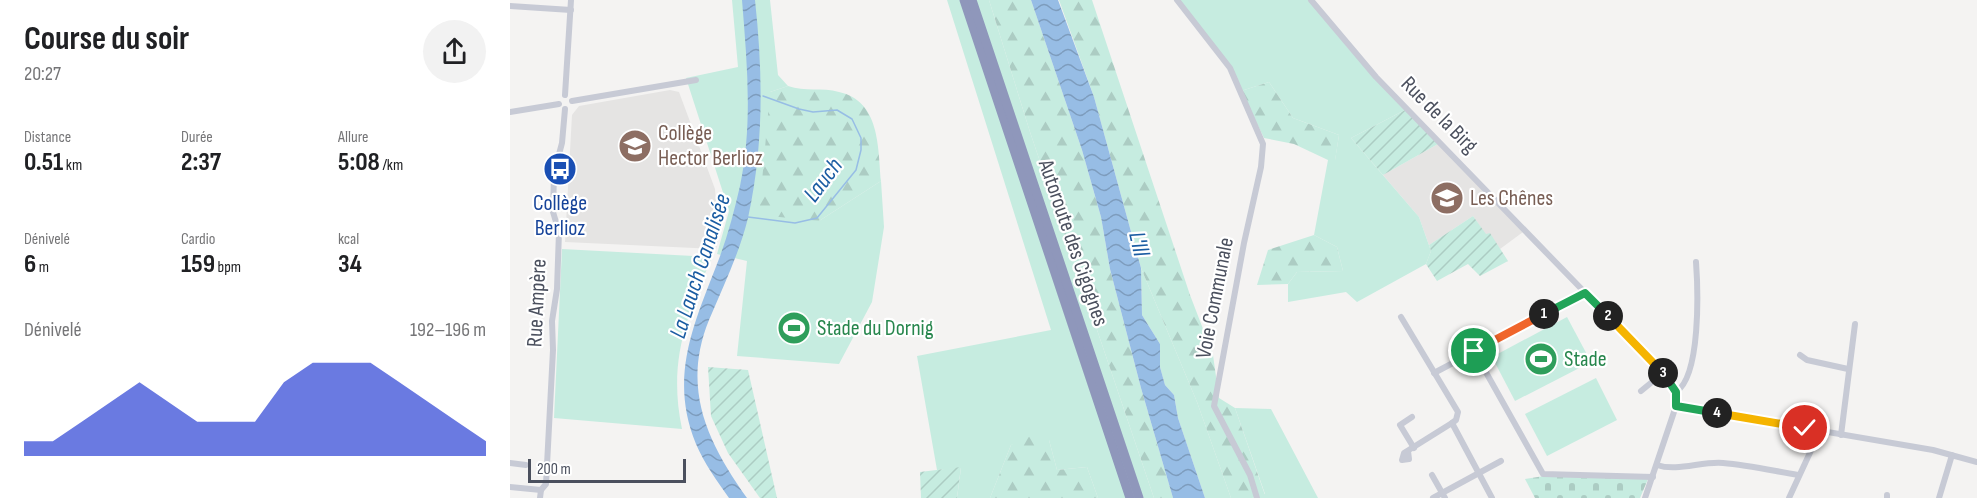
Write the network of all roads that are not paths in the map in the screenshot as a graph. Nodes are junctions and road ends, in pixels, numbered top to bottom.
1 (571, 0) edge
2 (964, 0) edge
3 (972, 0) edge
4 (1177, 0) edge
5 (1311, 0) edge
6 (510, 6) edge
7 (571, 10) junction
8 (696, 80) dead end
9 (565, 95) junction
10 (572, 101) junction
11 (559, 104) junction
12 (565, 109) junction
13 (510, 112) edge
14 (1696, 262) dead end
15 (1585, 293) junction
16 (1401, 317) dead end
17 (1855, 324) dead end
18 (1474, 351) junction
19 (1800, 355) dead end
20 (1848, 369) junction
21 (1434, 372) junction
22 (1663, 373) junction
23 (1641, 391) dead end
24 (1676, 392) junction
25 (1676, 406) junction
26 (1412, 417) dead end
27 (1452, 423) junction
28 (1820, 431) junction
29 (1841, 435) junction
30 (1952, 455) junction
31 (1501, 461) dead end
32 (1977, 462) edge
33 (510, 464) edge
34 (526, 465) dead end
35 (1657, 465) junction
36 (1478, 473) junction
37 (1432, 475) dead end
38 (1798, 475) junction
39 (1653, 477) junction
40 (510, 487) edge
41 (541, 490) junction
42 (1444, 495) edge
43 (540, 498) edge
44 (1130, 498) edge
45 (1139, 498) edge
46 (1257, 498) edge
47 (1433, 498) edge
48 (1492, 498) edge
49 (1645, 498) edge
50 (1789, 498) edge
51 (1940, 498) edge

1 - 7 street
2 - 44 highway, Autoroute des Cigognes
3 - 45 highway, Autoroute des Cigognes
4 - 46 street, Voie Communale
5 - 15 street, Rue de la Birg
6 - 7 street
7 - 9 street
8 - 10 street
9 - 10 street
9 - 11 street
10 - 12 street
11 - 12 street
11 - 13 street
12 - 41 street, Rue Ampère
14 - 24 street
15 - 18 street
15 - 22 street, Rue de la Birg
16 - 21 street
17 - 20 street
18 - 21 street
18 - 39 street
19 - 20 street
20 - 29 street
21 - 27 street
22 - 23 street
22 - 24 street, Rue de la Birg
24 - 25 street
25 - 28 street
25 - 35 street
26 - 27 street
27 - 36 street
28 - 29 street
28 - 38 street
29 - 30 street
30 - 32 street
30 - 51 street
31 - 36 street
33 - 34 street
35 - 38 street
35 - 39 street
36 - 42 street
36 - 48 street
37 - 42 street
38 - 50 street
39 - 49 street
40 - 41 street
41 - 43 street, Rue Ampère
42 - 47 street

